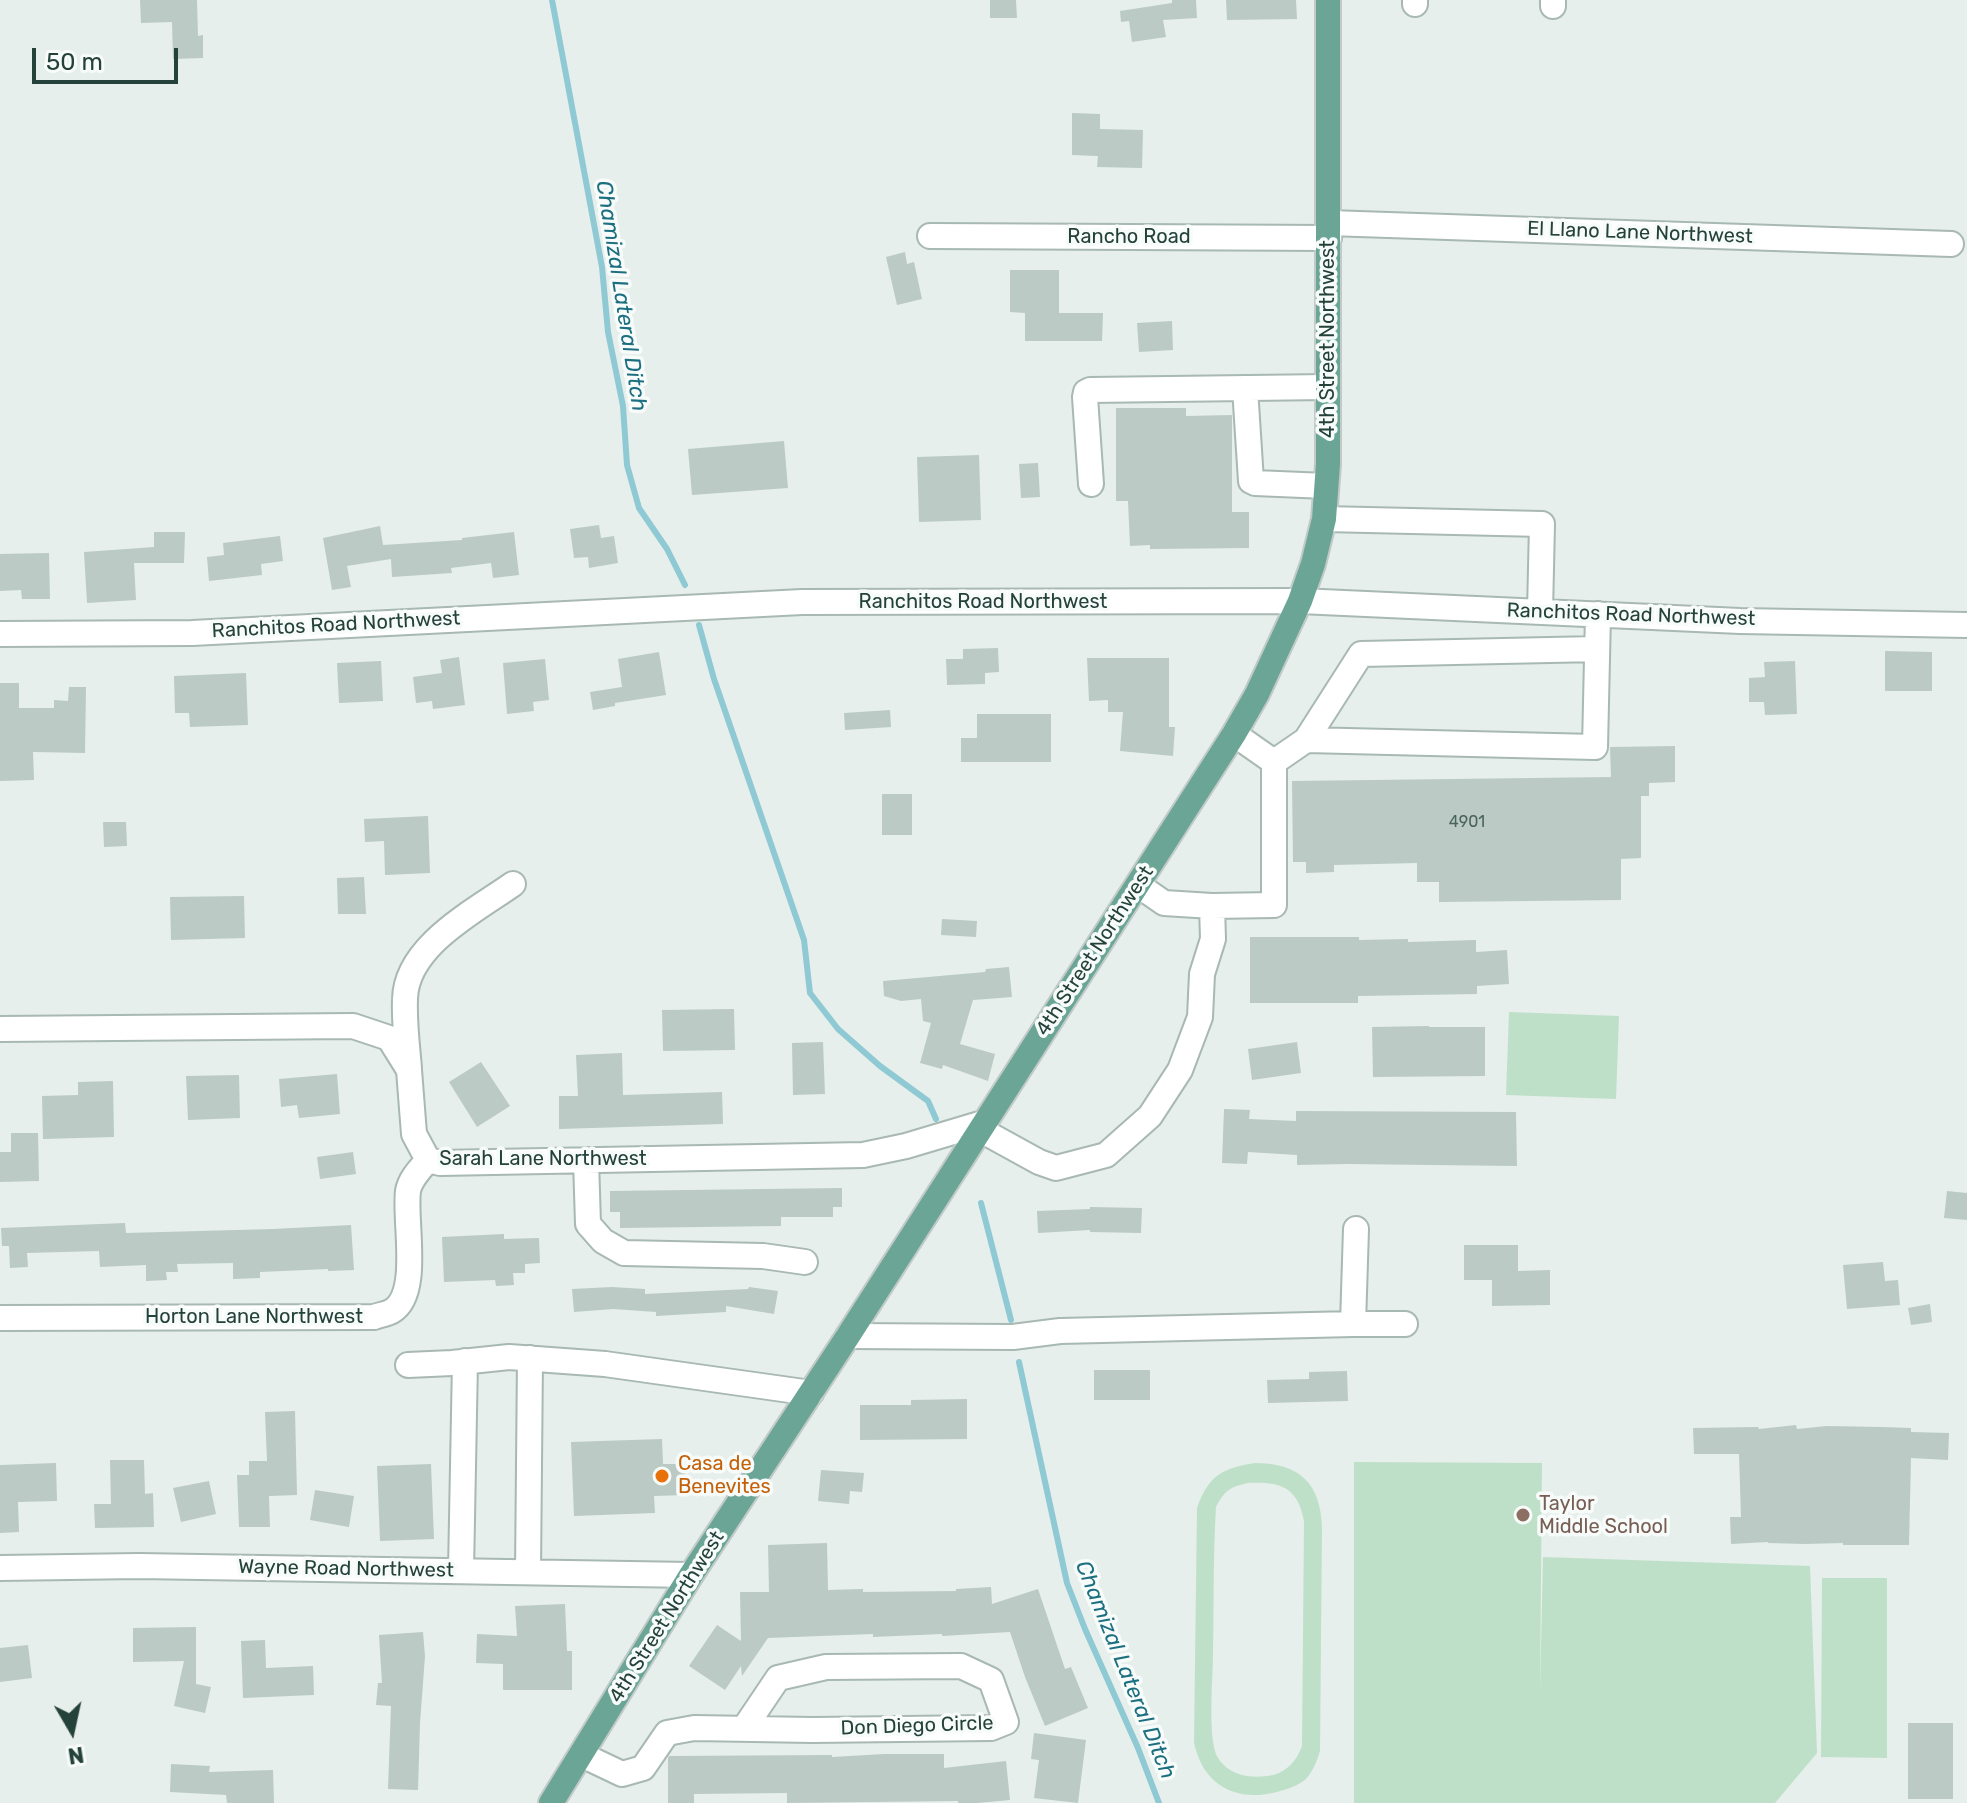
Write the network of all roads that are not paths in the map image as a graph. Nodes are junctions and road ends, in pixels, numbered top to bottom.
1 (1328, 0) edge
2 (1329, 230) junction
3 (930, 236) dead end
4 (1951, 244) dead end
5 (1328, 387) junction
6 (1245, 388) junction
7 (1091, 484) dead end
8 (1326, 486) junction
9 (1324, 519) junction
10 (1300, 601) junction
11 (1431, 607) junction
12 (1540, 612) junction
13 (1598, 614) junction
14 (1967, 625) edge
15 (0, 634) edge
16 (1597, 649) junction
17 (1429, 652) junction
18 (1234, 734) junction
19 (1306, 740) junction
20 (1274, 762) junction
21 (513, 884) dead end
22 (1138, 885) junction
23 (1212, 906) junction
24 (0, 1029) edge
25 (409, 1070) junction
26 (981, 1126) junction
27 (428, 1160) junction
28 (586, 1160) junction
29 (1356, 1229) dead end
30 (805, 1262) dead end
31 (0, 1318) edge
32 (1353, 1324) junction
33 (1405, 1324) dead end
34 (848, 1336) junction
35 (530, 1358) junction
36 (465, 1361) junction
37 (408, 1365) dead end
38 (811, 1393) junction
39 (0, 1568) edge
40 (461, 1571) junction
41 (528, 1572) junction
42 (691, 1575) junction
43 (745, 1727) junction
44 (582, 1755) junction
45 (551, 1803) edge

1 - 2 main road, 4th Street Northwest
2 - 3 street, Rancho Road
2 - 4 street, El Llano Lane Northwest
2 - 5 main road, 4th Street Northwest
5 - 6 street
5 - 8 main road, 4th Street Northwest
6 - 7 street
6 - 8 street
8 - 9 main road, 4th Street Northwest
9 - 10 main road, 4th Street Northwest
9 - 12 street
10 - 11 street, Ranchitos Road Northwest
10 - 15 street, Ranchitos Road Northwest
10 - 18 main road, 4th Street Northwest
11 - 12 street, Ranchitos Road Northwest
11 - 17 street
12 - 13 street, Ranchitos Road Northwest
13 - 14 street, Ranchitos Road Northwest
13 - 16 street
16 - 17 street
16 - 19 street
17 - 19 street
18 - 20 street
18 - 22 main road, 4th Street Northwest
19 - 20 street
20 - 23 street
21 - 25 street
22 - 23 street
22 - 26 main road, 4th Street Northwest
23 - 26 street
24 - 25 street, Sarah Lane Northwest
25 - 27 street, Sarah Lane Northwest
26 - 28 street, Sarah Lane Northwest
26 - 34 main road, 4th Street Northwest
27 - 28 street, Sarah Lane Northwest
27 - 31 street, Horton Lane Northwest
28 - 30 street
29 - 32 street
32 - 33 street
32 - 34 street
34 - 38 main road, 4th Street Northwest
35 - 36 street
35 - 38 street
35 - 41 street
36 - 37 street
36 - 40 street
38 - 42 main road, 4th Street Northwest
39 - 40 street, Wayne Road Northwest
40 - 41 street, Wayne Road Northwest
41 - 42 street, Wayne Road Northwest
42 - 44 main road, 4th Street Northwest
43 - 43 street, Don Diego Circle
43 - 44 street, Don Diego Circle
44 - 45 main road, 4th Street Northwest

